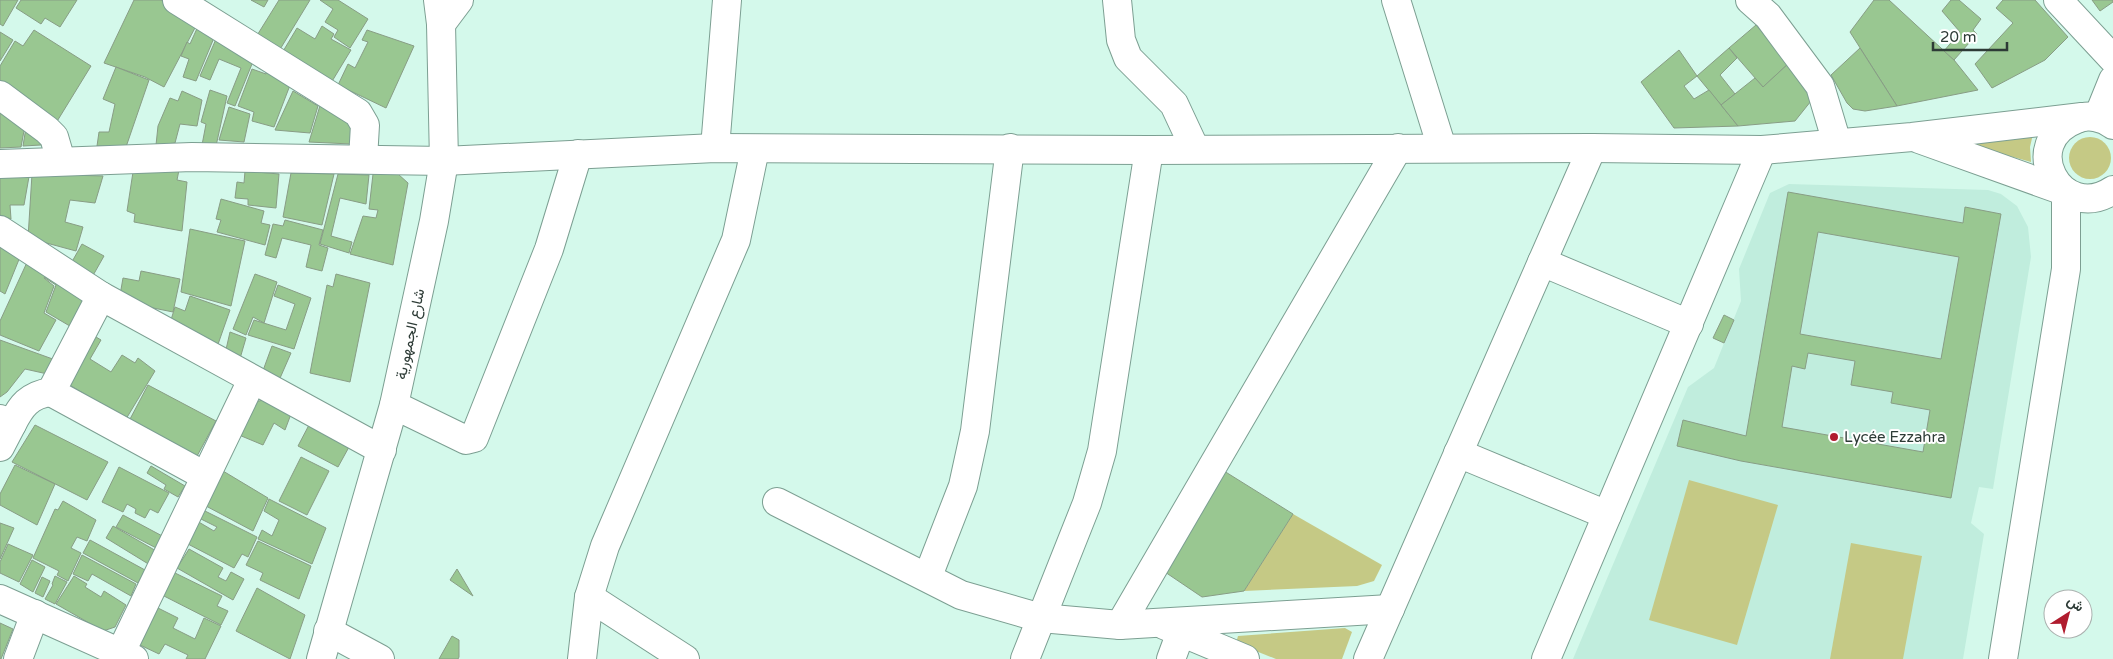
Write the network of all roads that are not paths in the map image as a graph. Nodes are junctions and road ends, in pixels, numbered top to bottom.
1 (177, 0) edge
2 (459, 0) edge
3 (727, 0) edge
4 (1117, 0) edge
5 (1396, 0) edge
6 (1750, 0) edge
7 (2058, 0) edge
8 (440, 12) edge
9 (2113, 59) edge
10 (2113, 80) edge
11 (0, 95) edge
12 (2098, 120) edge
13 (1912, 137) junction
14 (1837, 143) junction
15 (715, 148) junction
16 (1010, 148) junction
17 (1398, 148) junction
18 (1442, 148) junction
19 (1592, 148) junction
20 (755, 149) junction
21 (1148, 150) junction
22 (1195, 150) junction
23 (1762, 150) junction
24 (578, 154) junction
25 (363, 159) junction
26 (61, 161) junction
27 (444, 161) junction
28 (0, 164) edge
29 (2065, 192) junction
30 (2108, 194) edge
31 (0, 230) edge
32 (1542, 262) junction
33 (2066, 269) junction
34 (101, 296) junction
35 (1688, 324) junction
36 (252, 380) junction
37 (51, 392) junction
38 (394, 404) junction
39 (4, 430) edge
40 (382, 450) junction
41 (1458, 453) junction
42 (206, 476) junction
43 (777, 502) dead end
44 (1607, 515) junction
45 (928, 576) junction
46 (589, 597) junction
47 (0, 599) edge
48 (1390, 609) junction
49 (34, 614) junction
50 (1041, 618) junction
51 (1120, 625) junction
52 (1170, 627) junction
53 (328, 631) junction
54 (127, 656) edge
55 (18, 659) edge
56 (321, 659) edge
57 (380, 659) edge
58 (582, 659) edge
59 (685, 659) edge
60 (1025, 659) edge
61 (1171, 659) edge
62 (1245, 659) edge
63 (1368, 659) edge
64 (1546, 659) edge
65 (2002, 659) edge

1 - 25 street
2 - 8 street
3 - 15 street
4 - 22 street
5 - 18 street
6 - 14 street
7 - 9 street
8 - 27 street, شارع الجمهورية
10 - 12 street
11 - 26 street
12 - 13 street
12 - 29 street
13 - 14 street
13 - 29 street
14 - 23 street
15 - 20 street
15 - 24 street
16 - 20 street
16 - 21 street
16 - 45 street
17 - 18 street
17 - 22 street
17 - 51 street
18 - 19 street
19 - 23 street
19 - 32 street
20 - 46 street
21 - 22 street
21 - 50 street
23 - 35 street
24 - 27 street
24 - 38 street
25 - 26 street
25 - 27 street
26 - 28 street
27 - 38 street, شارع الجمهورية
29 - 30 street
29 - 33 street
30 - 33 street
31 - 34 street
32 - 35 street
32 - 41 street
33 - 65 street
34 - 36 street
34 - 37 street
35 - 44 street
36 - 40 street
36 - 42 street
37 - 39 street
37 - 42 street
38 - 40 street, شارع الجمهورية
40 - 53 street, شارع الجمهورية
41 - 44 street
41 - 48 street
42 - 54 street
43 - 45 street
44 - 64 street
45 - 50 street
46 - 58 street
46 - 59 street
47 - 49 street
48 - 52 street
48 - 63 street
49 - 54 street
49 - 55 street
50 - 51 street
50 - 60 street
51 - 52 street
52 - 61 street
52 - 62 street
53 - 56 street, شارع الجمهورية
53 - 57 street

